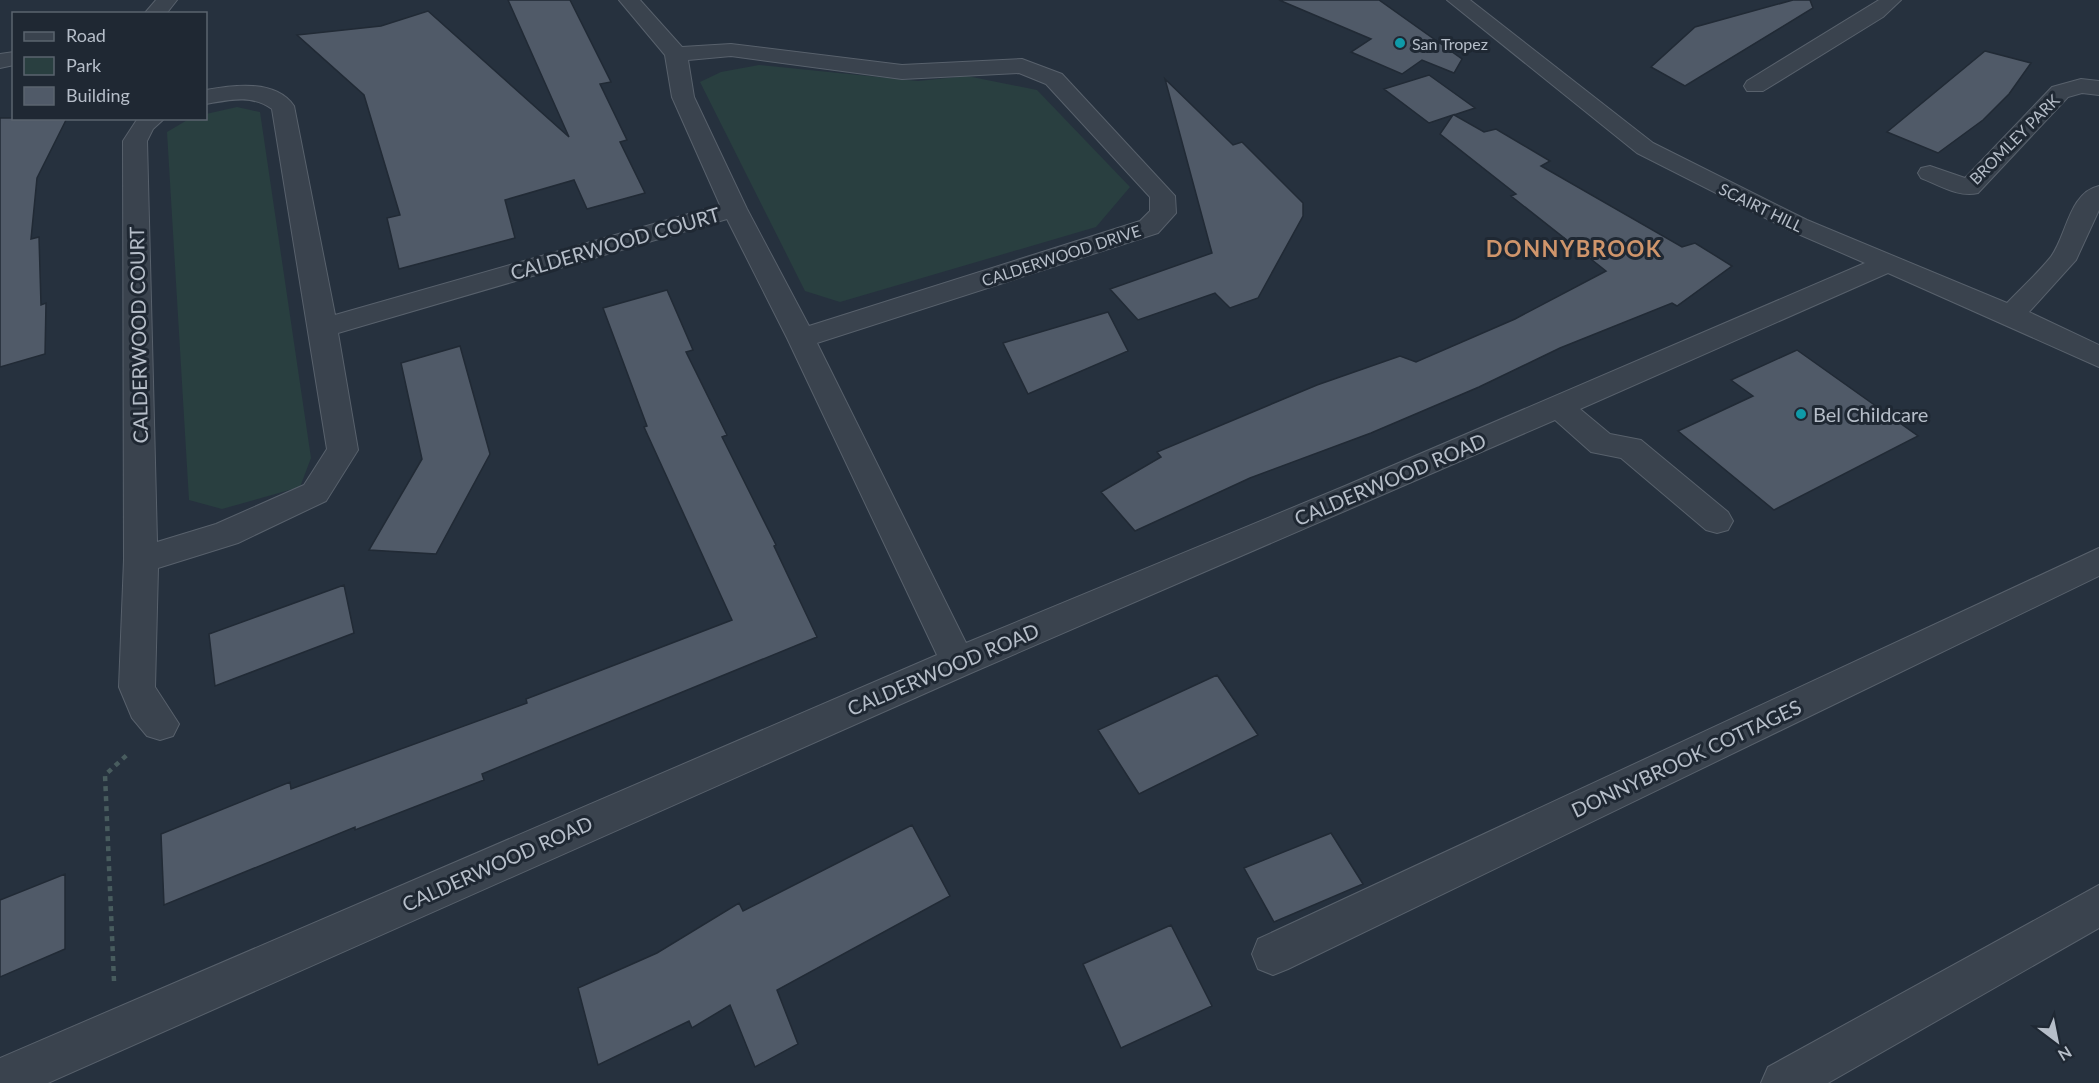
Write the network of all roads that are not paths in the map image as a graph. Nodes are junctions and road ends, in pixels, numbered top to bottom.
1 (167, 0) edge
2 (629, 0) edge
3 (1457, 0) edge
4 (1891, 0) edge
5 (156, 12) edge
6 (676, 54) junction
7 (1755, 86) dead end
8 (2099, 88) edge
9 (207, 97) edge
10 (151, 120) edge
11 (1930, 173) dead end
12 (2099, 193) edge
13 (734, 209) junction
14 (1888, 262) junction
15 (2011, 315) junction
16 (323, 328) junction
17 (801, 338) junction
18 (2092, 346) edge
19 (1558, 406) junction
20 (1717, 521) dead end
21 (141, 560) junction
22 (2099, 561) edge
23 (957, 662) junction
24 (160, 724) road end
25 (2099, 905) edge
26 (1273, 954) dead end
27 (0, 1081) edge
28 (1784, 1083) edge

1 - 5 street
2 - 6 street
3 - 14 street, SCAIRT HILL
4 - 7 street
6 - 13 street
6 - 17 street, CALDERWOOD DRIVE
8 - 11 street, BROMLEY PARK
9 - 16 street
10 - 21 street, CALDERWOOD COURT
12 - 15 street
13 - 16 street, CALDERWOOD COURT
13 - 17 street
14 - 15 street, SCAIRT HILL
14 - 19 street, CALDERWOOD ROAD
15 - 18 street, SCAIRT HILL
16 - 21 street
17 - 23 street
19 - 20 street
19 - 23 street, CALDERWOOD ROAD
21 - 24 street, CALDERWOOD COURT
22 - 26 street, DONNYBROOK COTTAGES
23 - 27 street, CALDERWOOD ROAD
25 - 28 street

